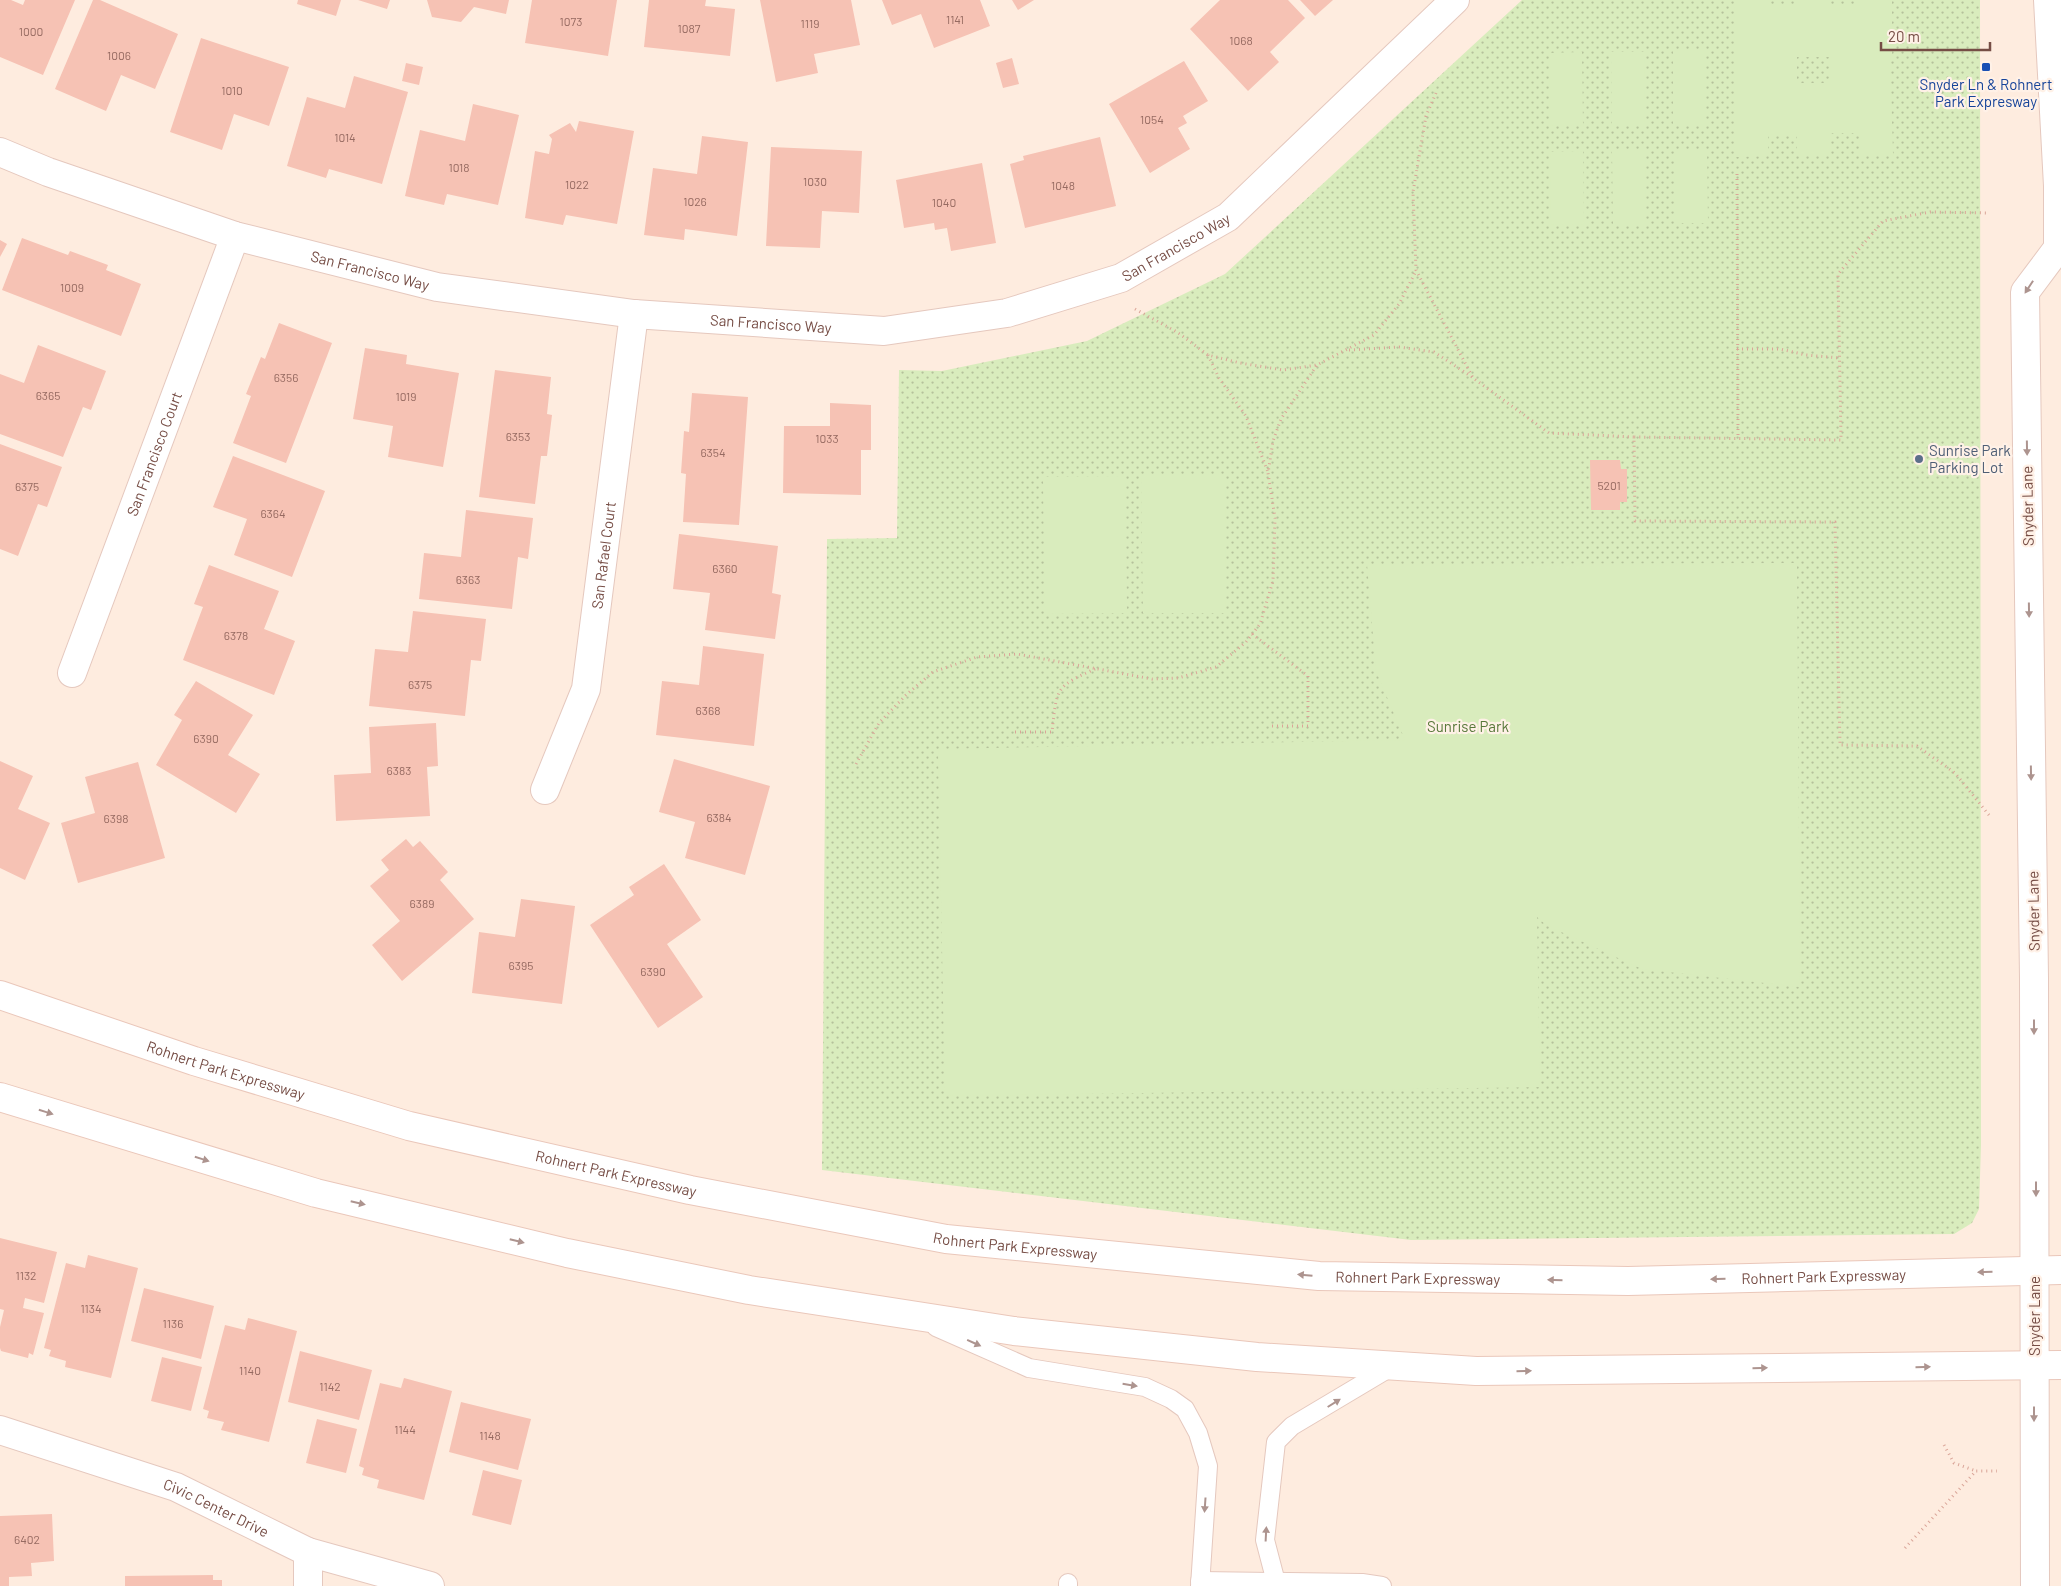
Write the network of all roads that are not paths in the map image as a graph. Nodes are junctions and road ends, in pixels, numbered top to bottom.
1 (1455, 0) edge
2 (2048, 0) edge
3 (0, 152) edge
4 (235, 236) junction
5 (2060, 249) edge
6 (634, 314) junction
7 (72, 673) dead end
8 (545, 790) dead end
9 (0, 995) edge
10 (0, 1097) edge
11 (2061, 1270) edge
12 (2034, 1271) junction
13 (913, 1316) junction
14 (2061, 1365) edge
15 (2034, 1366) junction
16 (1391, 1367) junction
17 (0, 1430) edge
18 (308, 1552) junction
19 (1277, 1583) edge
20 (1200, 1584) edge
21 (308, 1586) edge
22 (430, 1586) edge
23 (1382, 1586) edge
24 (2035, 1586) edge

1 - 6 street, San Francisco Way
2 - 5 street, Snyder Lane
3 - 4 street, San Francisco Way
4 - 6 street, San Francisco Way
4 - 7 street, San Francisco Court
5 -> 12 street, Snyder Lane
6 - 8 street, San Rafael Court
12 -> 9 street, Rohnert Park Expressway
10 -> 13 street
11 - 12 street, Rohnert Park Expressway
12 - 15 street, Snyder Lane
13 - 16 street
13 -> 20 lane
14 - 15 street
16 -> 15 street
15 -> 24 street, Snyder Lane
19 -> 16 lane
17 - 18 street, Civic Center Drive
18 - 21 street
18 - 22 street, Civic Center Drive
19 - 20 lane
19 - 23 lane

